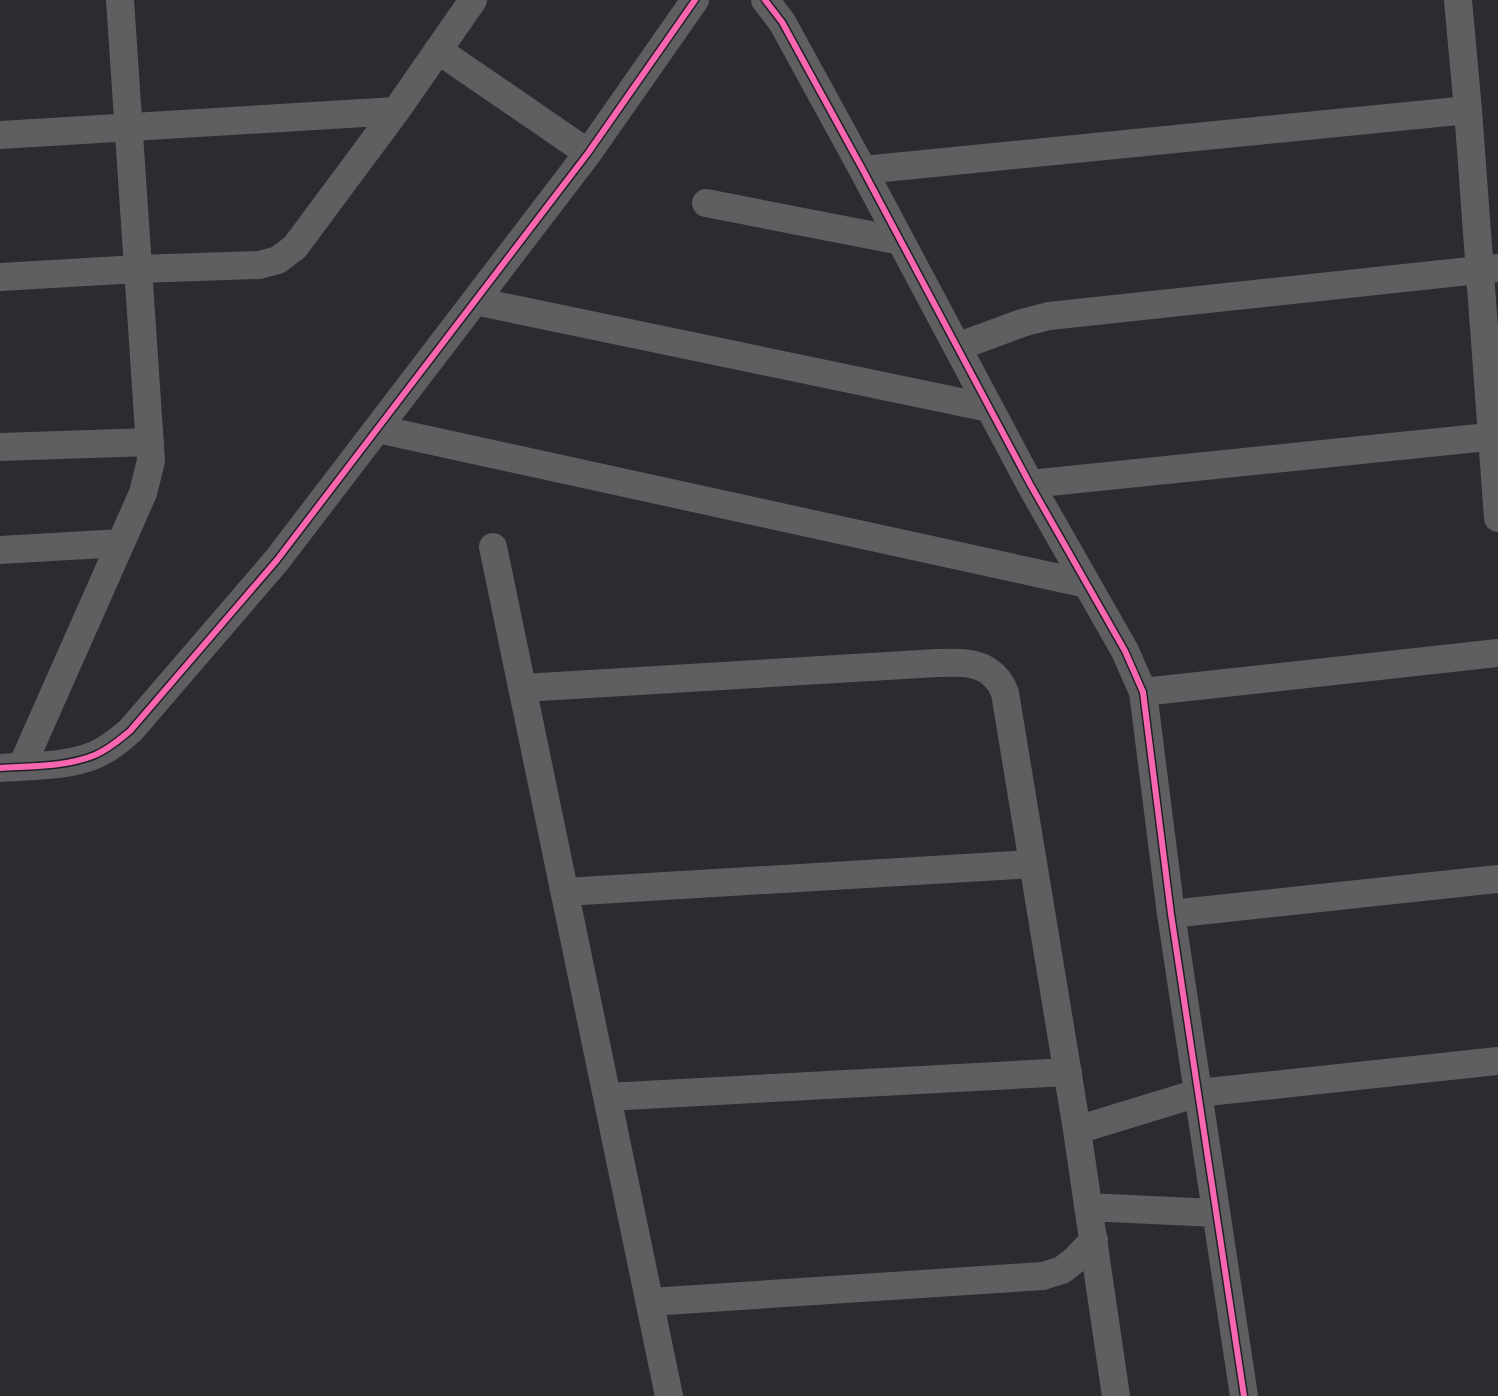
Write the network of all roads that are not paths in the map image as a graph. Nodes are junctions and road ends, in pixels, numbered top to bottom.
1 (120, 0) edge
2 (450, 0) edge
3 (473, 0) edge
4 (695, 0) edge
5 (765, 0) edge
6 (1458, 0) edge
7 (445, 39) junction
8 (1468, 110) junction
9 (396, 111) junction
10 (128, 128) junction
11 (0, 135) edge
12 (588, 153) junction
13 (863, 170) junction
14 (706, 203) dead end
15 (901, 242) junction
16 (138, 269) junction
17 (1489, 269) edge
18 (0, 277) edge
19 (475, 301) junction
20 (957, 347) junction
21 (989, 408) junction
22 (378, 429) junction
23 (1495, 436) edge
24 (150, 442) junction
25 (0, 447) edge
26 (1030, 484) junction
27 (1498, 518) edge
28 (121, 543) junction
29 (493, 547) dead end
30 (0, 550) edge
31 (1087, 584) junction
32 (1498, 653) edge
33 (523, 688) junction
34 (1143, 692) junction
35 (11, 767) edge
36 (1033, 864) junction
37 (1498, 879) edge
38 (565, 892) junction
39 (1171, 914) junction
40 (1498, 1061) edge
41 (1068, 1072) junction
42 (1198, 1093) junction
43 (608, 1097) junction
44 (1077, 1130) junction
45 (1088, 1207) junction
46 (1216, 1213) junction
47 (1094, 1240) junction
48 (650, 1302) junction
49 (669, 1396) edge
50 (1116, 1396) edge
51 (1244, 1396) edge

1 - 10 street
2 - 7 street
3 - 7 street
4 - 12 street
5 - 13 street
6 - 8 street
7 - 9 street
7 - 12 street
8 - 13 street
8 - 17 street
9 - 10 street
9 - 16 street
10 - 11 street
10 - 16 street
12 - 19 street
13 - 15 street
14 - 15 street
15 - 20 street
16 - 18 street
16 - 24 street
17 - 20 street
17 - 23 street
19 - 21 street
19 - 22 street
20 - 21 street
21 - 26 street
22 - 31 street
22 - 35 street
23 - 26 street
23 - 27 street
24 - 25 street
24 - 28 street
26 - 31 street
28 - 30 street
28 - 35 street
29 - 33 street
31 - 34 street
32 - 34 street
33 - 36 street
33 - 38 street
34 - 39 street
36 - 38 street
36 - 41 street
37 - 39 street
38 - 43 street
39 - 42 street
40 - 42 street
41 - 43 street
41 - 44 street
42 - 44 street
42 - 46 street
43 - 48 street
44 - 45 street
45 - 46 street
45 - 47 street
46 - 51 street
47 - 48 street
47 - 50 street
48 - 49 street

